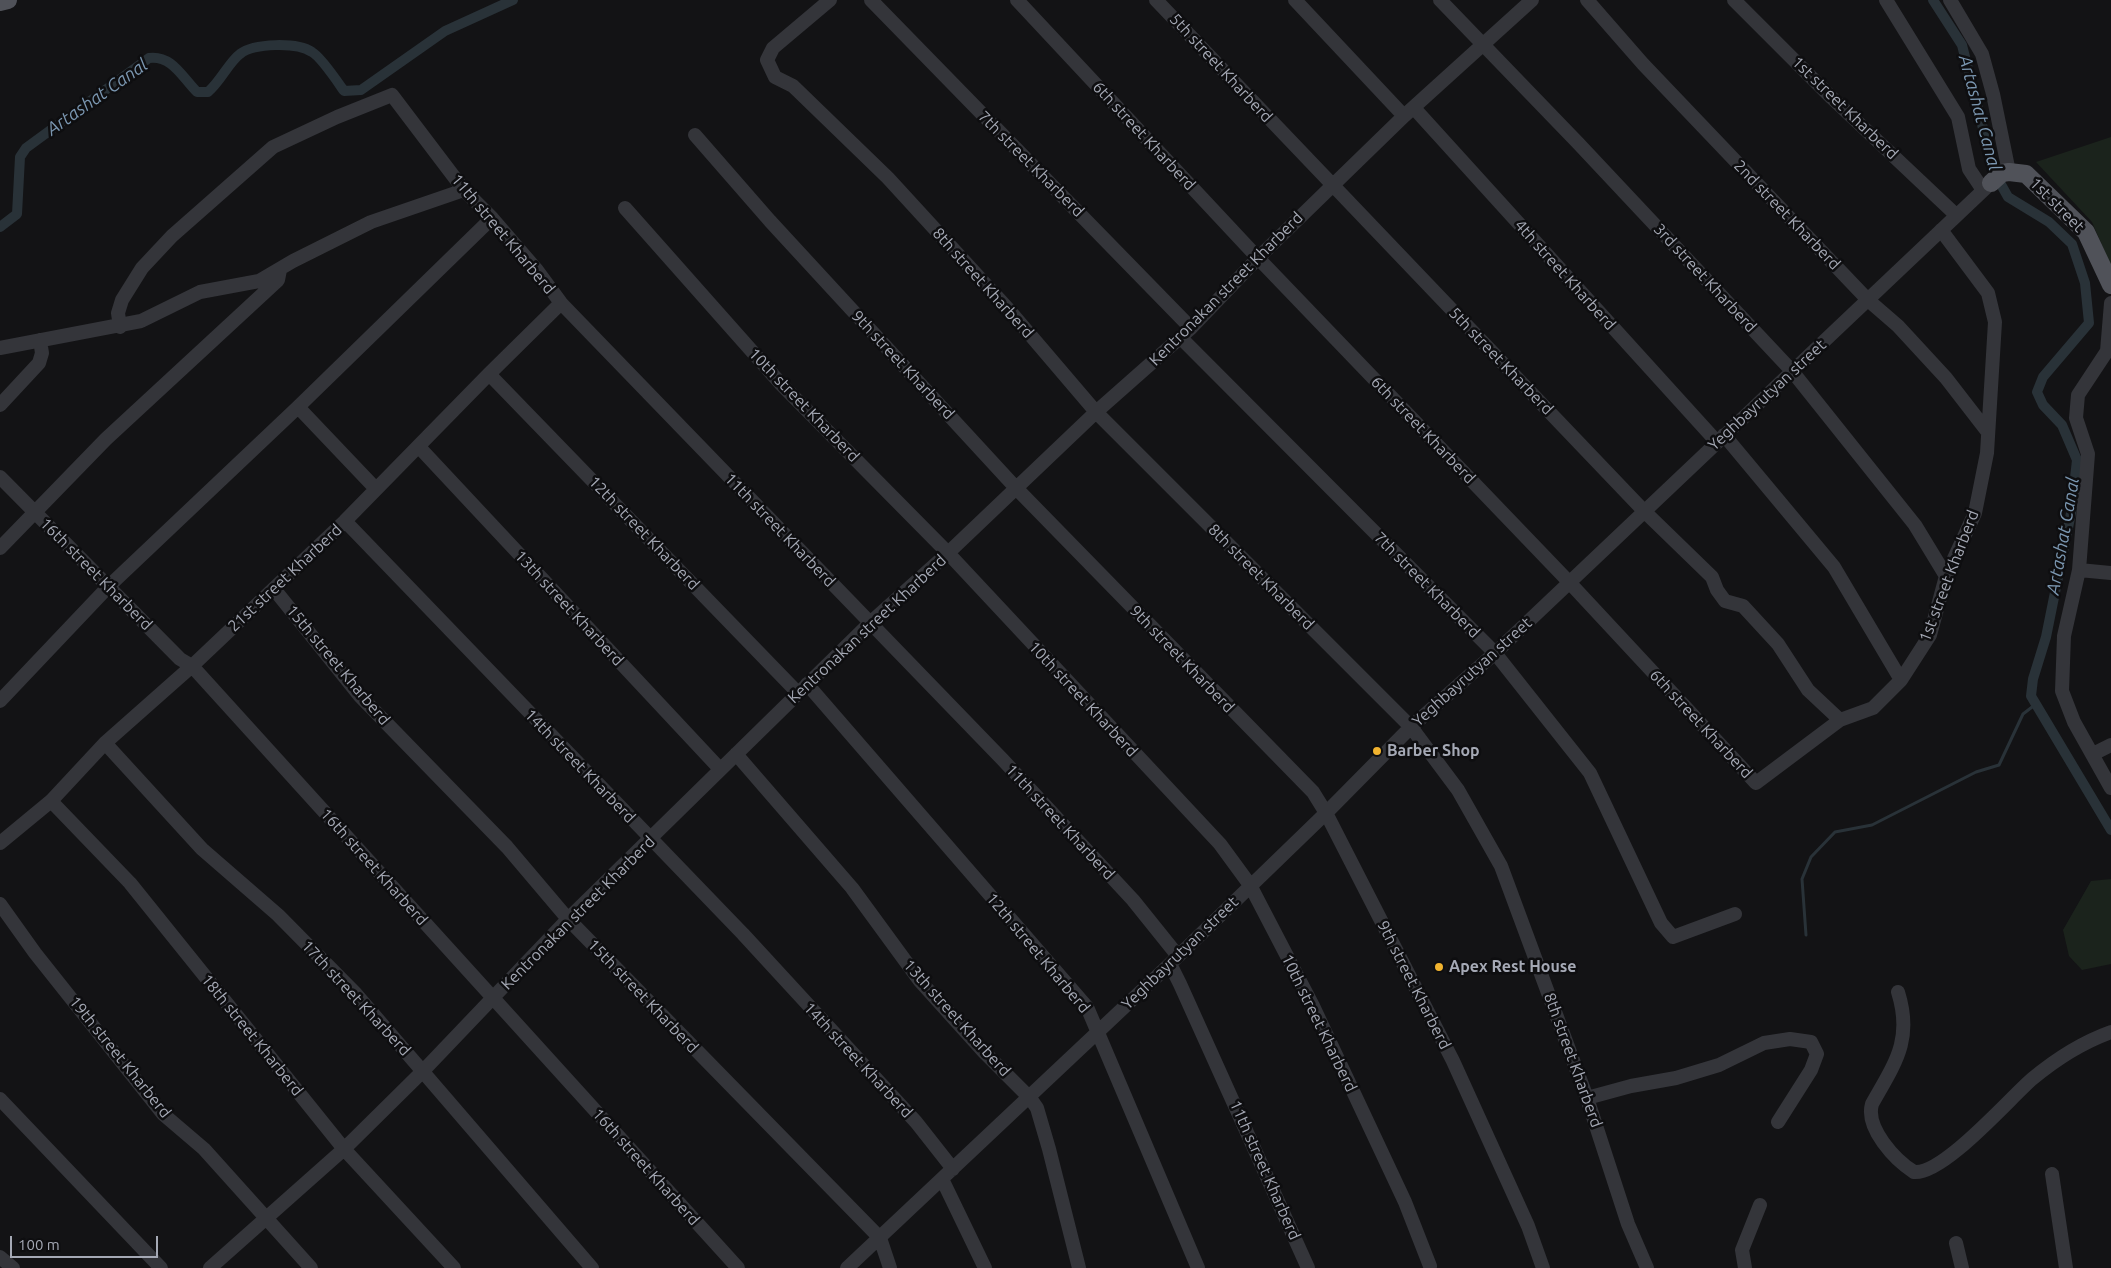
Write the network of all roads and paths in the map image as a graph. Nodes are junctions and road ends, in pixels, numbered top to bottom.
1 (8, 0) edge
2 (830, 0) edge
3 (871, 0) edge
4 (1017, 0) edge
5 (1156, 0) edge
6 (1295, 0) edge
7 (1440, 0) edge
8 (1532, 0) edge
9 (1587, 0) edge
10 (1734, 0) edge
11 (1886, 0) edge
12 (1950, 0) edge
13 (0, 2) edge
14 (1483, 45) junction
15 (1409, 112) junction
16 (695, 135) dead end
17 (1996, 179) junction
18 (1332, 186) junction
19 (464, 190) junction
20 (625, 208) dead end
21 (1956, 215) junction
22 (492, 218) junction
23 (1941, 230) junction
24 (1258, 258) junction
25 (280, 270) junction
26 (2111, 285) edge
27 (1868, 300) junction
28 (561, 303) junction
29 (2111, 303) edge
30 (120, 327) junction
31 (1186, 333) junction
32 (40, 340) junction
33 (0, 348) edge
34 (1792, 371) junction
35 (489, 374) junction
36 (0, 405) edge
37 (298, 407) junction
38 (1096, 412) junction
39 (1987, 430) junction
40 (1721, 439) junction
41 (419, 447) junction
42 (0, 477) edge
43 (1016, 488) junction
44 (376, 489) junction
45 (1644, 511) junction
46 (35, 513) junction
47 (345, 521) junction
48 (0, 548) edge
49 (948, 553) junction
50 (2079, 570) junction
51 (2111, 573) edge
52 (1946, 576) junction
53 (1569, 582) junction
54 (109, 586) junction
55 (274, 588) junction
56 (870, 623) junction
57 (1495, 652) junction
58 (192, 666) junction
59 (1901, 680) junction
60 (802, 688) junction
61 (0, 701) edge
62 (1840, 720) junction
63 (1411, 727) junction
64 (105, 743) junction
65 (2111, 745) edge
66 (736, 754) junction
67 (2093, 754) junction
68 (720, 769) junction
69 (2111, 788) edge
70 (51, 801) junction
71 (1326, 814) junction
72 (650, 840) junction
73 (0, 843) edge
74 (1250, 885) junction
75 (0, 904) edge
76 (1734, 914) dead end
77 (568, 919) junction
78 (1174, 960) junction
79 (1898, 992) dead end
80 (493, 998) junction
81 (1098, 1032) junction
82 (2111, 1032) edge
83 (423, 1071) junction
84 (1030, 1098) junction
85 (1587, 1098) junction
86 (0, 1099) edge
87 (1778, 1122) dead end
88 (344, 1149) junction
89 (953, 1169) junction
90 (2052, 1174) dead end
91 (942, 1178) junction
92 (1760, 1205) dead end
93 (266, 1217) junction
94 (880, 1238) junction
95 (1956, 1243) dead end
96 (0, 1257) edge
97 (1430, 1266) dead end
98 (13, 1268) edge
99 (161, 1268) edge
100 (210, 1268) edge
101 (311, 1268) edge
102 (454, 1268) edge
103 (592, 1268) edge
104 (738, 1268) edge
105 (847, 1268) edge
106 (890, 1268) edge
107 (985, 1268) edge
108 (1079, 1268) edge
109 (1198, 1268) edge
110 (1308, 1268) edge
111 (1543, 1268) edge
112 (1647, 1268) edge
113 (1746, 1268) edge
114 (1962, 1268) edge
115 (2066, 1268) edge

1 - 13 main road
2 - 38 street, 8th street Kharberd
3 - 31 street, 7th street Kharberd
4 - 24 street, 6th street Kharberd
5 - 18 street, 5th street Kharberd
6 - 15 street, 4th street Kharberd
7 - 14 street, 3rd street Kharberd
8 - 14 street, Kentronakan street Kharberd
9 - 27 street, 2nd street Kharberd
10 - 21 street, 1st street Kharberd
11 - 17 street
12 - 17 street
14 - 15 street, Kentronakan street Kharberd
14 - 34 street, 3rd street Kharberd
15 - 18 street, Kentronakan street Kharberd
15 - 40 street, 4th street Kharberd
16 - 43 street, 9th street Kharberd
17 - 21 street, Yeghbayrutyan street
17 - 26 main road, 1st street
18 - 24 street, Kentronakan street Kharberd
18 - 45 street, 5th street Kharberd
19 - 22 street, 11th street Kharberd
19 - 25 street
19 - 30 street, 11th street Kharberd
20 - 49 street, 10th street Kharberd
21 - 23 street, Yeghbayrutyan street
22 - 28 street, 11th street Kharberd
22 - 37 street
23 - 27 street, Yeghbayrutyan street
23 - 39 street, 1st street Kharberd
24 - 31 street, Kentronakan street Kharberd
24 - 53 street, 6th street Kharberd
25 - 30 street
25 - 46 street
27 - 34 street, Yeghbayrutyan street
27 - 39 street, 2nd street Kharberd
28 - 35 street, 21st street Kharberd
28 - 56 street, 11th street Kharberd
29 - 50 street
30 - 32 street
31 - 38 street, Kentronakan street Kharberd
31 - 57 street, 7th street Kharberd
32 - 33 street
32 - 36 street
34 - 40 street, Yeghbayrutyan street
34 - 52 street, 3rd street Kharberd
35 - 41 street, 21st street Kharberd
35 - 60 street, 12th street Kharberd
37 - 44 street
37 - 54 street
38 - 43 street, Kentronakan street Kharberd
38 - 63 street, 8th street Kharberd
39 - 52 street, 1st street Kharberd
40 - 45 street, Yeghbayrutyan street
40 - 59 street, 4th street Kharberd
41 - 44 street, 21st street Kharberd
41 - 68 street, 13th street Kharberd
42 - 46 street, 16th street Kharberd
43 - 49 street, Kentronakan street Kharberd
43 - 71 street, 9th street Kharberd
44 - 47 street, 21st street Kharberd
45 - 53 street, Yeghbayrutyan street
45 - 62 street, 5th street Kharberd
46 - 48 street
46 - 54 street, 16th street Kharberd
47 - 55 street, 21st street Kharberd
47 - 72 street, 14th street Kharberd
49 - 56 street, Kentronakan street Kharberd
49 - 74 street, 10th street Kharberd
50 - 51 street
50 - 67 street
52 - 59 street, 1st street Kharberd
53 - 57 street, Yeghbayrutyan street
53 - 62 street, 6th street Kharberd
54 - 58 street, 16th street Kharberd
54 - 61 street
55 - 58 street, 21st street Kharberd
55 - 77 street, 15th street Kharberd
56 - 60 street, Kentronakan street Kharberd
56 - 78 street, 11th street Kharberd
57 - 63 street, Yeghbayrutyan street
57 - 76 street, 7th street Kharberd
58 - 64 street, 21st street Kharberd
58 - 80 street, 16th street Kharberd
59 - 62 street, 1st street Kharberd
60 - 66 street, Kentronakan street Kharberd
60 - 81 street, 12th street Kharberd
63 - 71 street, Yeghbayrutyan street
63 - 85 street, 8th street Kharberd
64 - 70 street, 21st street Kharberd
64 - 83 street, 17th street Kharberd
65 - 67 street
66 - 68 street, Kentronakan street Kharberd
66 - 84 street, 13th street Kharberd
67 - 69 street
68 - 72 street, Kentronakan street Kharberd
70 - 73 street, 21st street Kharberd
70 - 88 street, 18th street Kharberd
71 - 74 street, Yeghbayrutyan street
71 - 111 street, 9th street Kharberd
72 - 77 street, Kentronakan street Kharberd
72 - 89 street, 14th street Kharberd
74 - 78 street, Yeghbayrutyan street
74 - 97 street, 10th street Kharberd
75 - 93 street, 19th street Kharberd
77 - 80 street, Kentronakan street Kharberd
77 - 94 street, 15th street Kharberd
78 - 81 street, Yeghbayrutyan street
78 - 110 street, 11th street Kharberd
79 - 82 street
80 - 83 street, Kentronakan street Kharberd
80 - 104 street, 16th street Kharberd
81 - 84 street, Yeghbayrutyan street
81 - 109 street, 12th street Kharberd
83 - 88 street, Kentronakan street Kharberd
83 - 103 street, 17th street Kharberd
84 - 89 street, Yeghbayrutyan street
84 - 108 street, 13th street Kharberd
85 - 87 street
85 - 112 street, 8th street Kharberd
86 - 99 street
88 - 93 street, Kentronakan street Kharberd
88 - 102 street, 18th street Kharberd
89 - 91 street, Yeghbayrutyan street
90 - 115 street
91 - 94 street, Yeghbayrutyan street
91 - 107 street
92 - 113 street
93 - 100 street, Kentronakan street Kharberd
93 - 101 street, 19th street Kharberd
94 - 105 street, Yeghbayrutyan street
94 - 106 street, 15th street Kharberd
95 - 114 street
96 - 98 street

